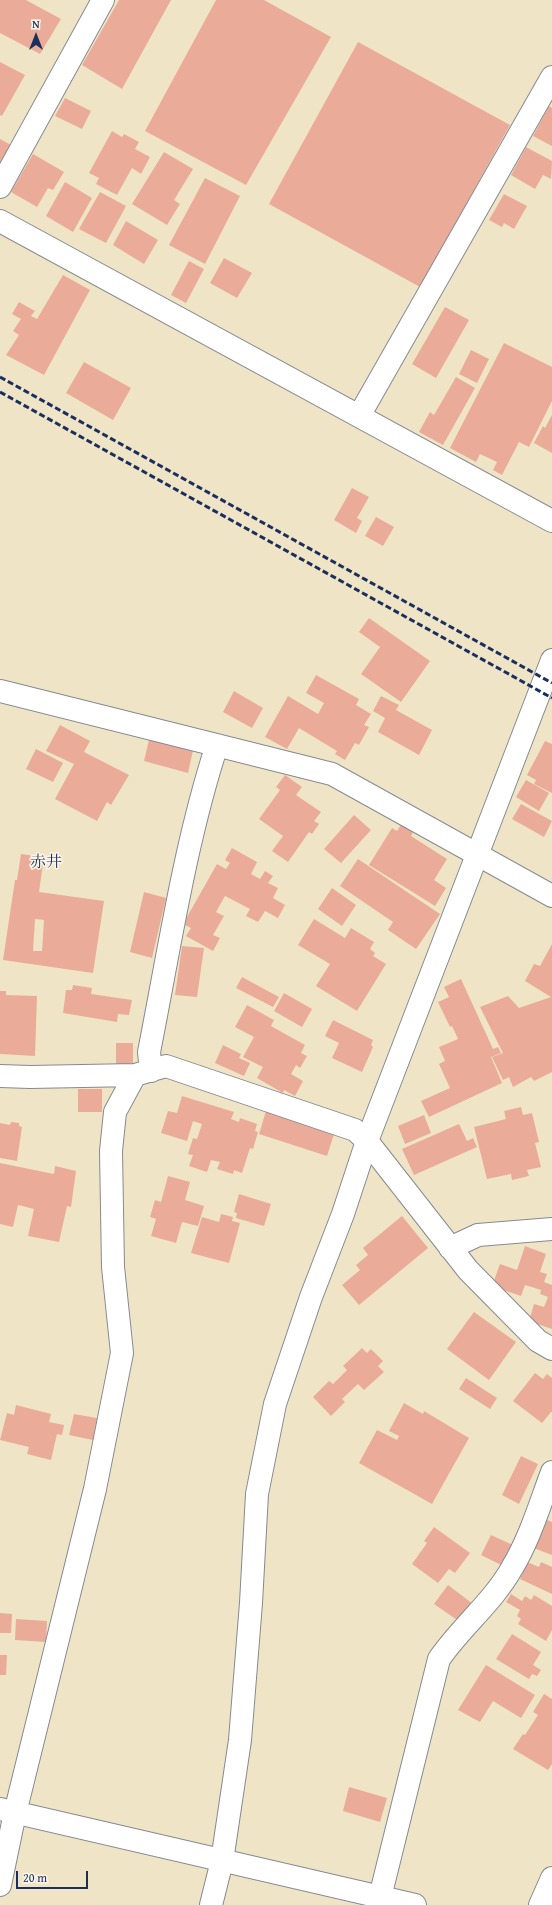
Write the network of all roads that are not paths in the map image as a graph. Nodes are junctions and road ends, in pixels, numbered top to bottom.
1 (103, 0) edge
2 (552, 77) edge
3 (0, 187) edge
4 (0, 221) edge
5 (359, 416) junction
6 (552, 522) edge
7 (552, 660) edge
8 (0, 691) edge
9 (217, 745) junction
10 (477, 854) junction
11 (552, 896) edge
12 (143, 1073) junction
13 (0, 1076) edge
14 (367, 1141) junction
15 (552, 1229) edge
16 (450, 1248) junction
17 (552, 1349) edge
18 (552, 1472) edge
19 (8, 1811) edge
20 (222, 1861) junction
21 (552, 1878) edge
22 (0, 1885) edge
23 (380, 1897) junction
24 (210, 1905) edge
25 (415, 1905) edge
26 (540, 1905) edge

1 - 3 street
2 - 5 street
4 - 5 street
5 - 6 street
7 - 10 street
8 - 9 street
9 - 10 street
9 - 12 street
10 - 11 street
10 - 14 street
12 - 13 street
12 - 14 street
12 - 19 street
14 - 16 street
14 - 20 street
15 - 16 street
16 - 17 street
18 - 23 street
19 - 20 street
19 - 22 street
20 - 23 street
20 - 24 street
21 - 26 street
23 - 25 street

